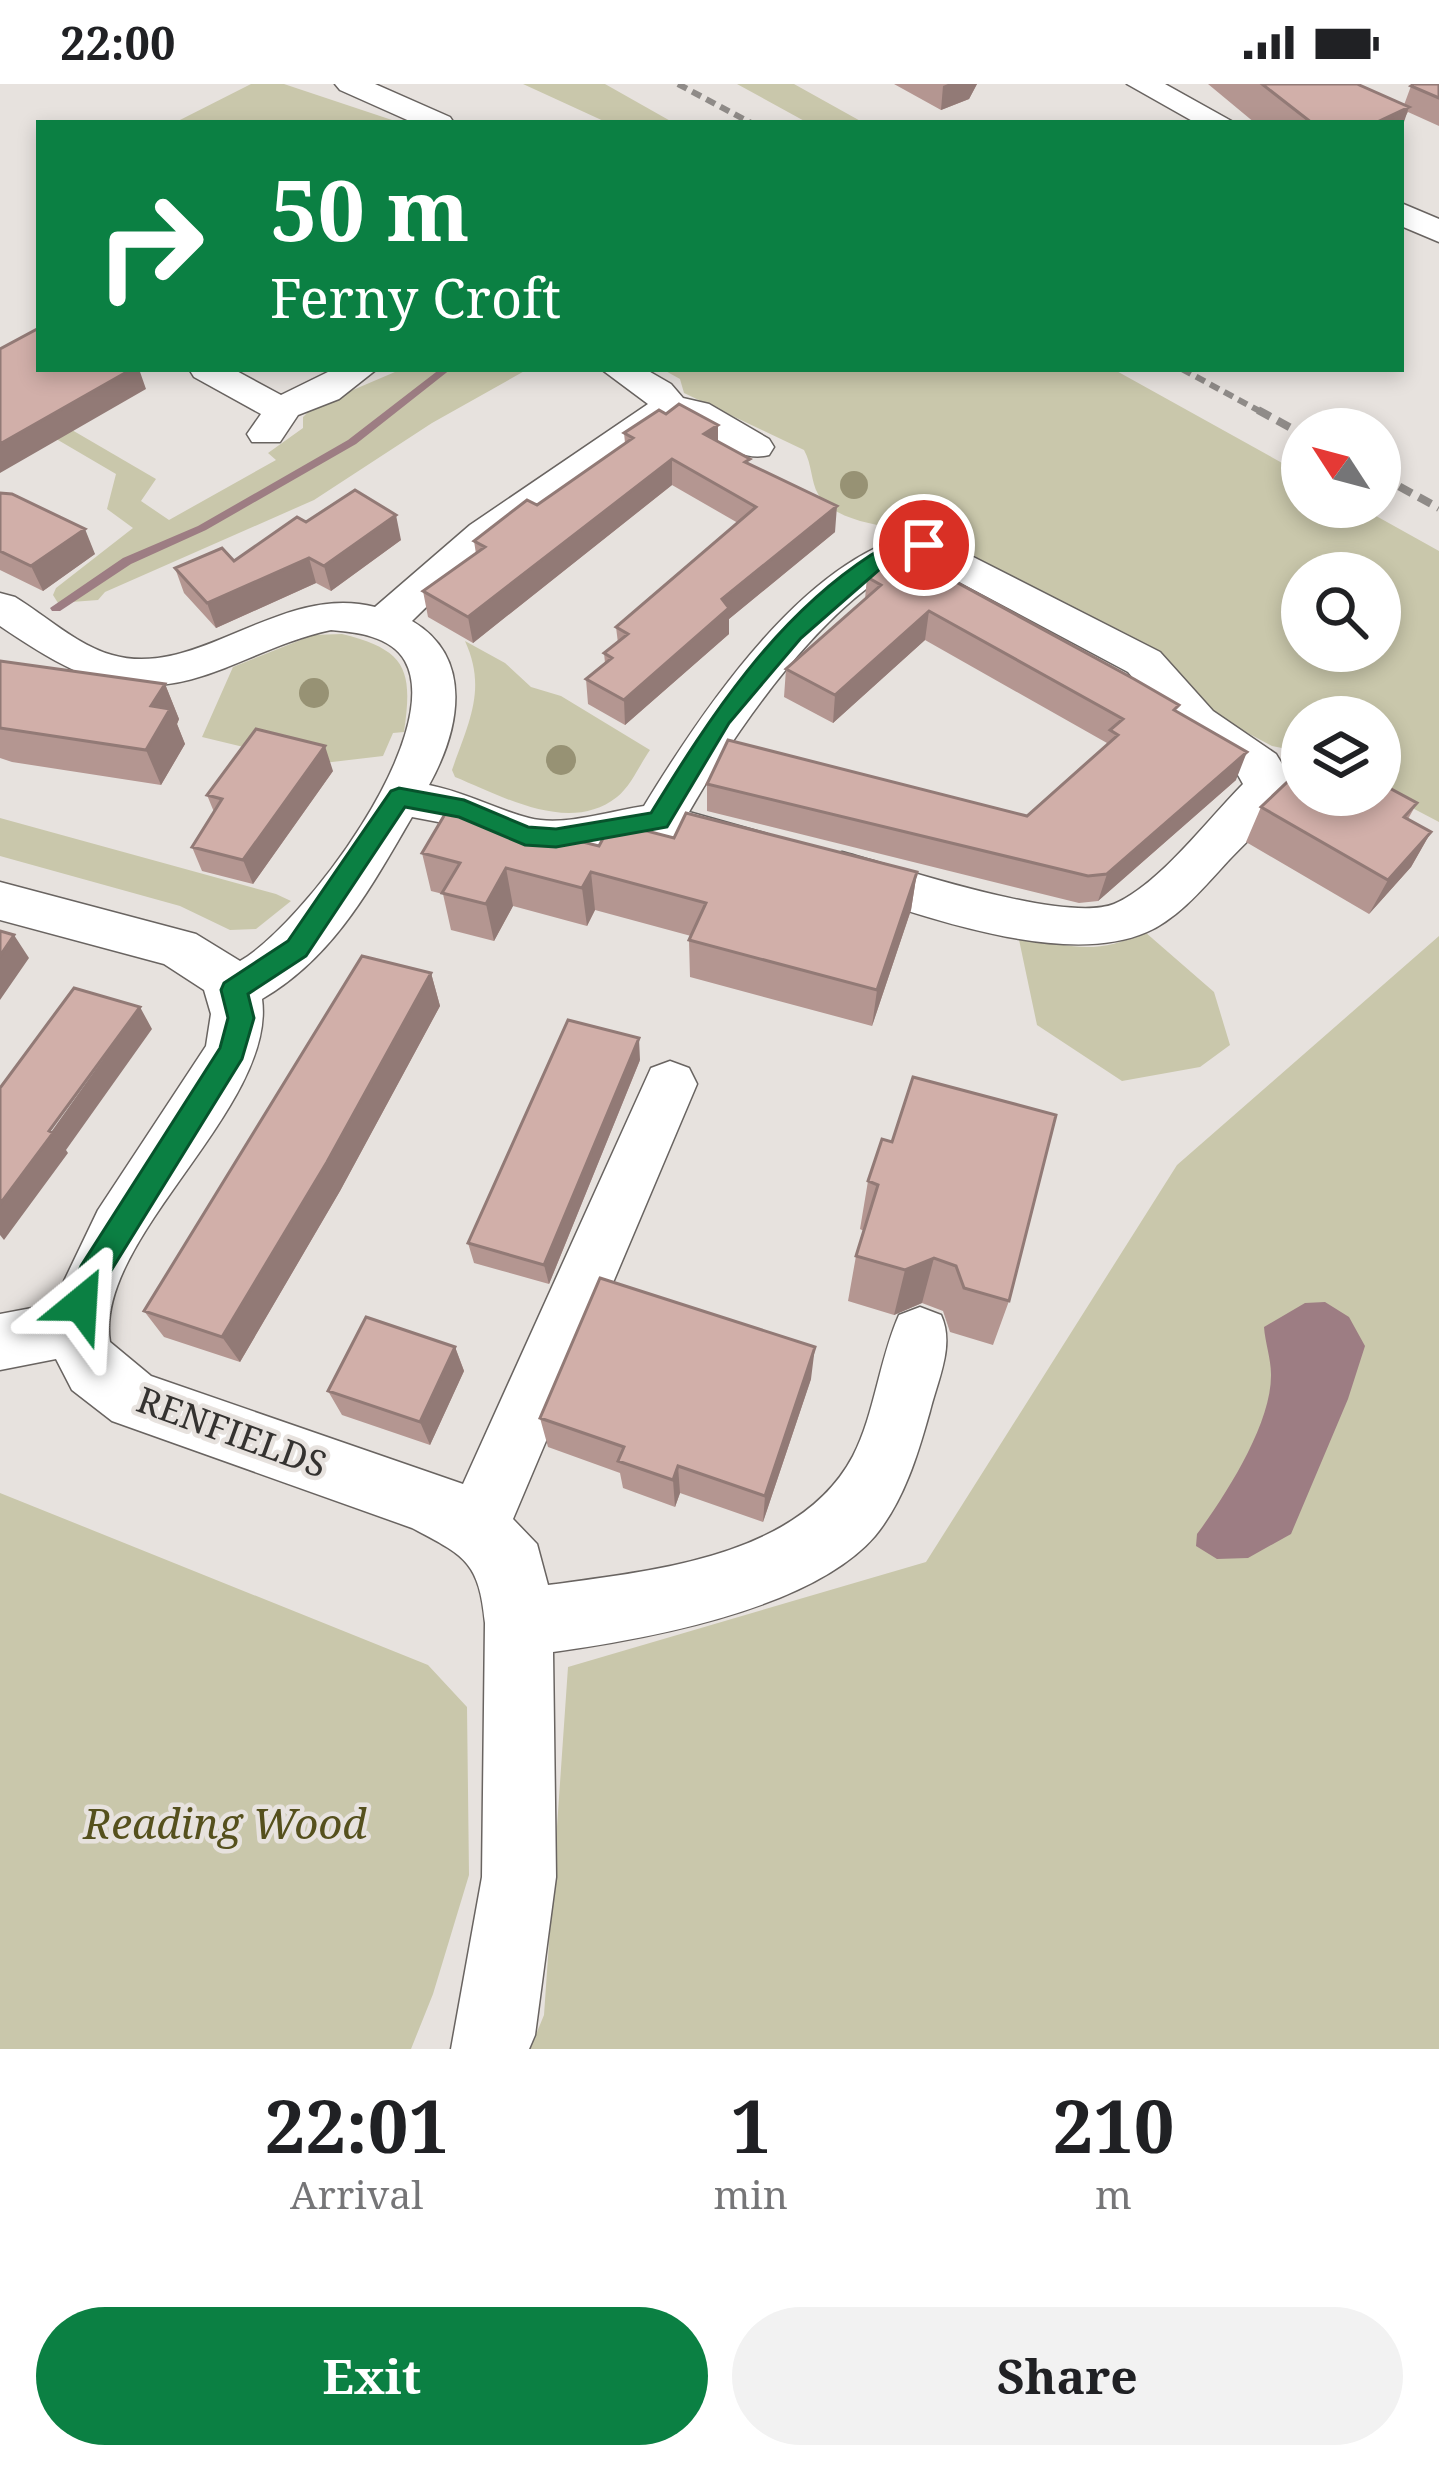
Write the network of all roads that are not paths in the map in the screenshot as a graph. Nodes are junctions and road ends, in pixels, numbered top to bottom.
1 (350, 84) edge
2 (1142, 84) edge
3 (432, 120) edge
4 (1214, 120) edge
5 (1404, 214) edge
6 (1439, 232) edge
7 (212, 372) edge
8 (354, 372) edge
9 (624, 372) edge
10 (670, 406) junction
11 (755, 447) dead end
12 (0, 607) edge
13 (383, 623) junction
14 (399, 797) junction
15 (659, 821) junction
16 (0, 901) edge
17 (234, 990) junction
18 (670, 1084) dead end
19 (77, 1327) junction
20 (920, 1335) dead end
21 (0, 1342) edge
22 (477, 1527) junction
23 (519, 1623) junction
24 (490, 2049) edge

1 - 3 street
2 - 4 street
5 - 6 street
7 - 8 street
9 - 10 street
10 - 11 street
10 - 13 street
12 - 13 street
13 - 14 street
14 - 15 street
14 - 17 street
15 - 15 street
16 - 17 street
17 - 19 street
18 - 22 street
19 - 21 street
19 - 22 street, RENFIELDS
20 - 23 street
22 - 23 street, RENFIELDS
23 - 24 street, RENFIELDS

